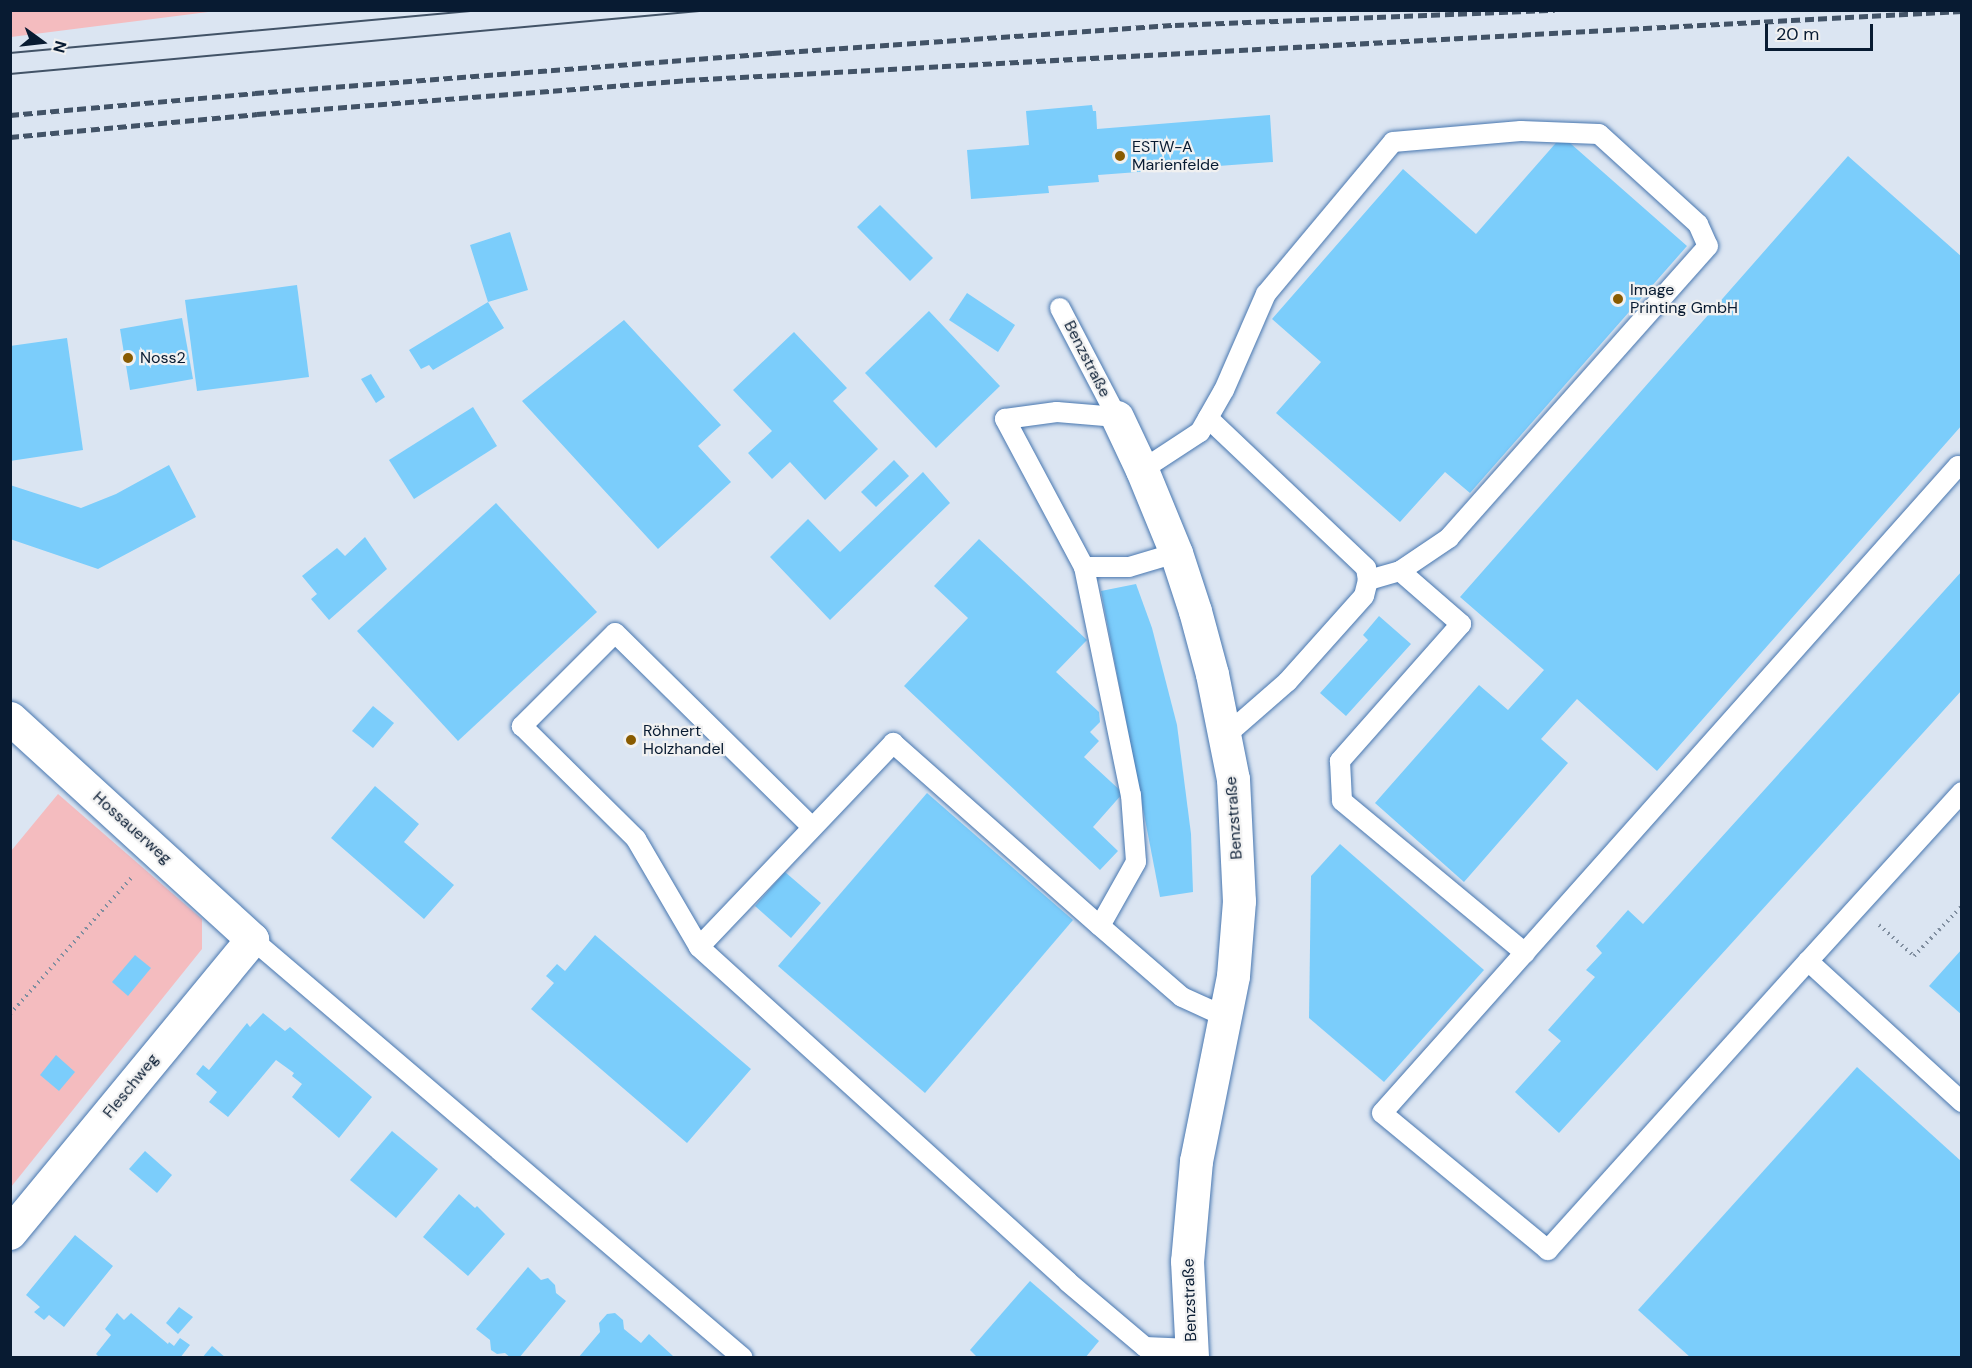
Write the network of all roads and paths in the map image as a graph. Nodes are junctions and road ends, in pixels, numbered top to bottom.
1 (1060, 308) dead end
2 (1117, 417) junction
3 (1208, 418) junction
4 (1962, 468) edge
5 (1142, 470) junction
6 (1176, 553) junction
7 (1084, 567) junction
8 (1401, 571) junction
9 (1368, 580) junction
10 (10, 718) edge
11 (1224, 737) junction
12 (1962, 792) edge
13 (811, 826) junction
14 (155, 850) junction
15 (1962, 906) edge
16 (1879, 924) dead end
17 (1100, 926) junction
18 (252, 939) junction
19 (699, 947) junction
20 (1525, 953) junction
21 (1808, 961) junction
22 (10, 1014) edge
23 (1226, 1017) junction
24 (1962, 1102) edge
25 (10, 1233) edge
26 (1191, 1353) edge
27 (743, 1358) edge

1 - 2 lane, Benzstraße
2 - 5 street, Benzstraße
2 - 7 lane
3 - 5 lane
3 - 8 lane
3 - 9 lane
4 - 20 lane
5 - 6 street, Benzstraße
6 - 7 lane
6 - 11 street, Benzstraße
7 - 17 lane
8 - 9 lane
8 - 20 lane
9 - 11 lane
10 - 14 street, Hossauerweg
11 - 23 street, Benzstraße
12 - 21 lane
13 - 17 lane
13 - 19 lane
13 - 19 lane
14 - 18 street, Hossauerweg
14 - 22 path
15 - 16 path
17 - 23 lane
18 - 25 street, Fleschweg
18 - 27 lane
19 - 26 lane
20 - 21 lane
21 - 24 lane
23 - 26 street, Benzstraße

